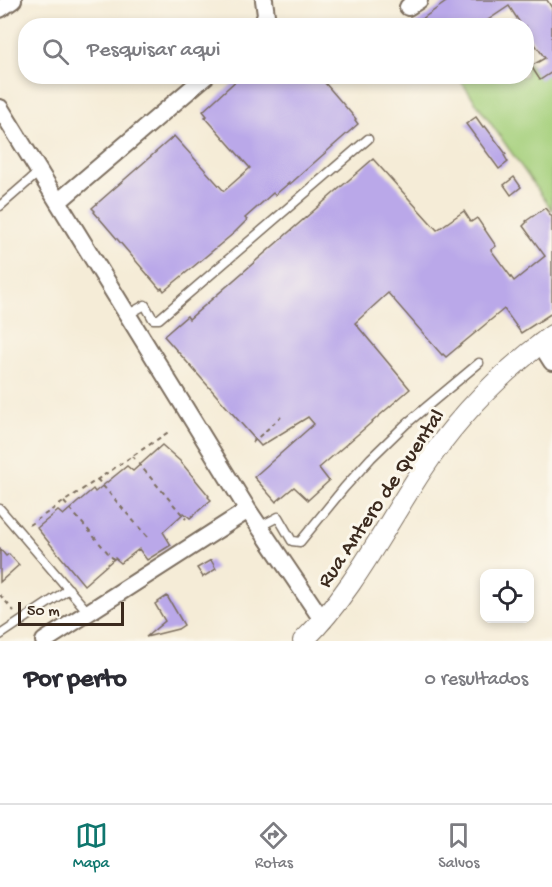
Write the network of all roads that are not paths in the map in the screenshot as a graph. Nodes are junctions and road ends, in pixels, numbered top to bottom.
1 (13, 0) edge
2 (264, 0) edge
3 (0, 9) edge
4 (265, 18) edge
5 (197, 84) edge
6 (0, 108) edge
7 (368, 139) dead end
8 (39, 172) junction
9 (58, 202) junction
10 (0, 207) edge
11 (127, 315) junction
12 (546, 339) edge
13 (552, 362) edge
14 (479, 363) dead end
15 (0, 509) edge
16 (248, 510) junction
17 (259, 527) junction
18 (69, 589) junction
19 (88, 612) junction
20 (323, 621) junction
21 (0, 635) edge
22 (44, 641) edge
23 (303, 641) edge

1 - 3 street
2 - 4 street
5 - 9 street
6 - 8 street
7 - 11 lane
8 - 9 street
8 - 10 lane
9 - 11 street
11 - 16 street
12 - 13 street
12 - 20 street, Rua Antero de Quental
14 - 17 lane
15 - 18 lane
16 - 17 street
16 - 19 street
17 - 20 street
18 - 19 lane
18 - 21 lane
19 - 22 street
20 - 23 street, Rua Antero de Quental

